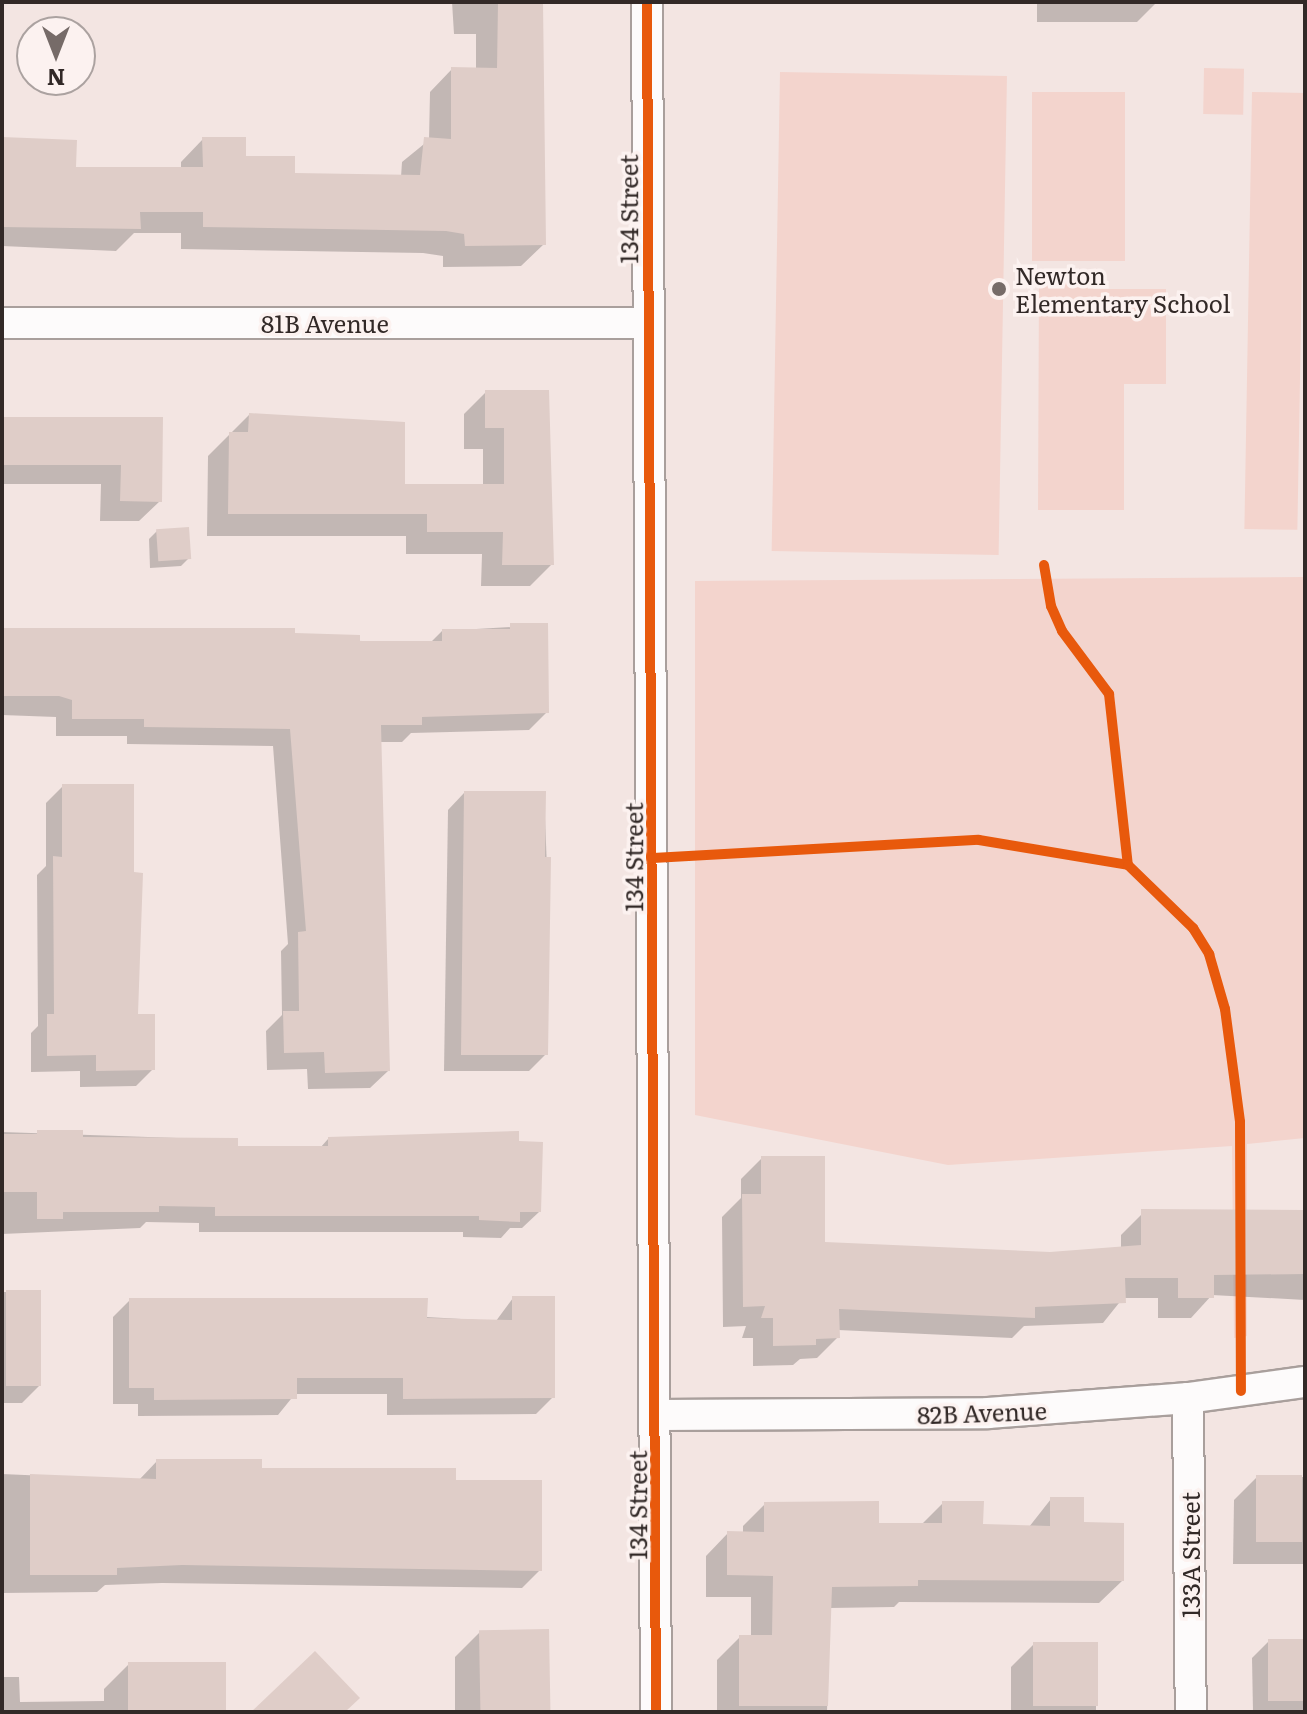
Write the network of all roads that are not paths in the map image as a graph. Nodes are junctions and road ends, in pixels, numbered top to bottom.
1 (647, 2) edge
2 (2, 323) edge
3 (649, 323) junction
4 (1305, 1382) edge
5 (1188, 1398) junction
6 (658, 1415) junction
7 (656, 1712) edge
8 (1191, 1712) edge

1 - 3 street, 134 Street
2 - 3 street, 81B Avenue
3 - 6 street, 134 Street
4 - 5 street, 82B Avenue
5 - 6 street, 82B Avenue
5 - 8 street, 133A Street
6 - 7 street, 134 Street

